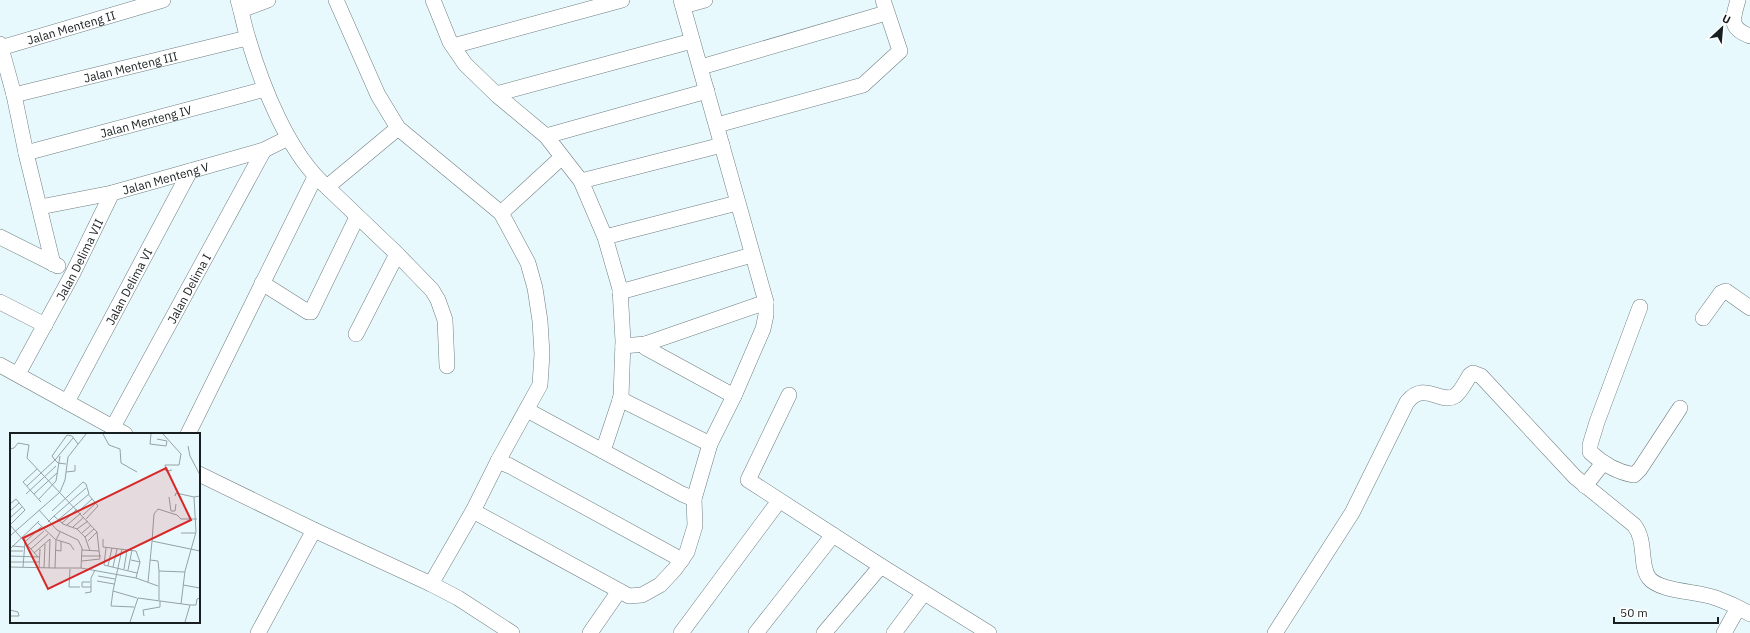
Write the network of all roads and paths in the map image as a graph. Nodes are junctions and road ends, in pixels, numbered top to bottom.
1 (163, 0) edge
2 (268, 0) edge
3 (336, 0) edge
4 (433, 0) edge
5 (622, 0) edge
6 (705, 0) edge
7 (1738, 0) edge
8 (682, 3) edge
9 (239, 5) edge
10 (885, 6) edge
11 (1750, 36) edge
12 (247, 38) junction
13 (692, 41) junction
14 (453, 46) junction
15 (0, 47) edge
16 (701, 67) junction
17 (265, 88) junction
18 (707, 91) junction
19 (496, 94) junction
20 (14, 95) junction
21 (717, 125) junction
22 (398, 128) junction
23 (546, 136) junction
24 (288, 138) junction
25 (722, 145) junction
26 (264, 150) junction
27 (26, 153) junction
28 (562, 157) junction
29 (190, 171) junction
30 (315, 177) junction
31 (581, 181) junction
32 (327, 187) junction
33 (112, 193) junction
34 (737, 203) junction
35 (40, 207) junction
36 (501, 213) junction
37 (357, 217) junction
38 (0, 237) edge
39 (605, 237) junction
40 (397, 254) junction
41 (752, 255) junction
42 (53, 264) junction
43 (73, 274) junction
44 (262, 283) junction
45 (620, 292) junction
46 (0, 302) edge
47 (766, 302) junction
48 (1640, 307) dead end
49 (1750, 308) edge
50 (1703, 318) dead end
51 (45, 325) junction
52 (356, 334) dead end
53 (645, 344) junction
54 (623, 346) junction
55 (0, 365) edge
56 (447, 366) dead end
57 (18, 374) junction
58 (789, 395) dead end
59 (734, 396) junction
60 (620, 399) junction
61 (67, 402) junction
62 (1680, 408) dead end
63 (527, 410) junction
64 (119, 430) edge
65 (188, 433) edge
66 (710, 444) junction
67 (603, 451) junction
68 (498, 461) junction
69 (1603, 463) junction
70 (200, 474) edge
71 (1585, 486) junction
72 (694, 499) junction
73 (779, 501) junction
74 (473, 511) junction
75 (314, 530) junction
76 (833, 535) junction
77 (682, 560) junction
78 (880, 566) junction
79 (431, 584) junction
80 (619, 591) junction
81 (924, 593) junction
82 (1744, 611) edge
83 (971, 629) edge
84 (258, 633) edge
85 (512, 633) edge
86 (590, 633) edge
87 (681, 633) edge
88 (756, 633) edge
89 (824, 633) edge
90 (894, 633) edge
91 (988, 633) edge
92 (1275, 633) edge
93 (1724, 633) edge

1 - 15 street, Jalan Menteng II
2 - 9 street
3 - 22 street
4 - 14 street
5 - 14 street
6 - 8 street
7 - 11 street
8 - 13 street
9 - 12 street
10 - 16 street
10 - 21 street
12 - 17 street
12 - 20 street, Jalan Menteng III
13 - 16 street
13 - 19 street
14 - 19 street
15 - 20 street
16 - 18 street
17 - 24 street
17 - 27 street, Jalan Menteng IV
18 - 21 street
18 - 23 street
19 - 23 street
20 - 27 street
21 - 25 street
22 - 32 street
22 - 36 street
23 - 28 street
24 - 26 street, Jalan Menteng V
24 - 30 street
25 - 31 street
25 - 34 street
26 - 29 street, Jalan Menteng V
26 - 64 street, Jalan Delima I
27 - 35 street
28 - 31 street
28 - 36 street
29 - 33 street, Jalan Menteng V
29 - 61 street, Jalan Delima VI
30 - 32 street
30 - 44 street
31 - 39 street
32 - 37 street
33 - 35 street, Jalan Menteng V
33 - 43 street, Jalan Delima VII
34 - 39 street
34 - 41 street
35 - 42 street
36 - 63 street
37 - 40 street
37 - 44 street
38 - 42 street
39 - 45 street
40 - 52 street
40 - 56 street
41 - 45 street
41 - 47 street
42 - 43 street
43 - 51 street, Jalan Delima VII
44 - 65 street
45 - 54 street
46 - 51 street
47 - 53 street
47 - 59 street
48 - 69 street
49 - 50 street
51 - 57 street, Jalan Delima VII
53 - 54 street
53 - 59 street
54 - 60 street
55 - 57 street
57 - 61 street
58 - 73 street
59 - 66 street
60 - 66 street
60 - 67 street
61 - 64 street
62 - 69 street
63 - 67 street
63 - 68 street
66 - 72 street
67 - 72 street
68 - 74 street
68 - 77 street
69 - 71 street
70 - 75 street
71 - 82 street
71 - 92 street
72 - 77 street
73 - 76 street
73 - 87 street
74 - 79 street
74 - 80 street
75 - 79 street
75 - 84 street
76 - 78 street
76 - 88 street
77 - 80 street
78 - 81 street
78 - 89 street
79 - 85 street
80 - 86 street
81 - 83 street
81 - 90 street
82 - 93 street
83 - 91 street

